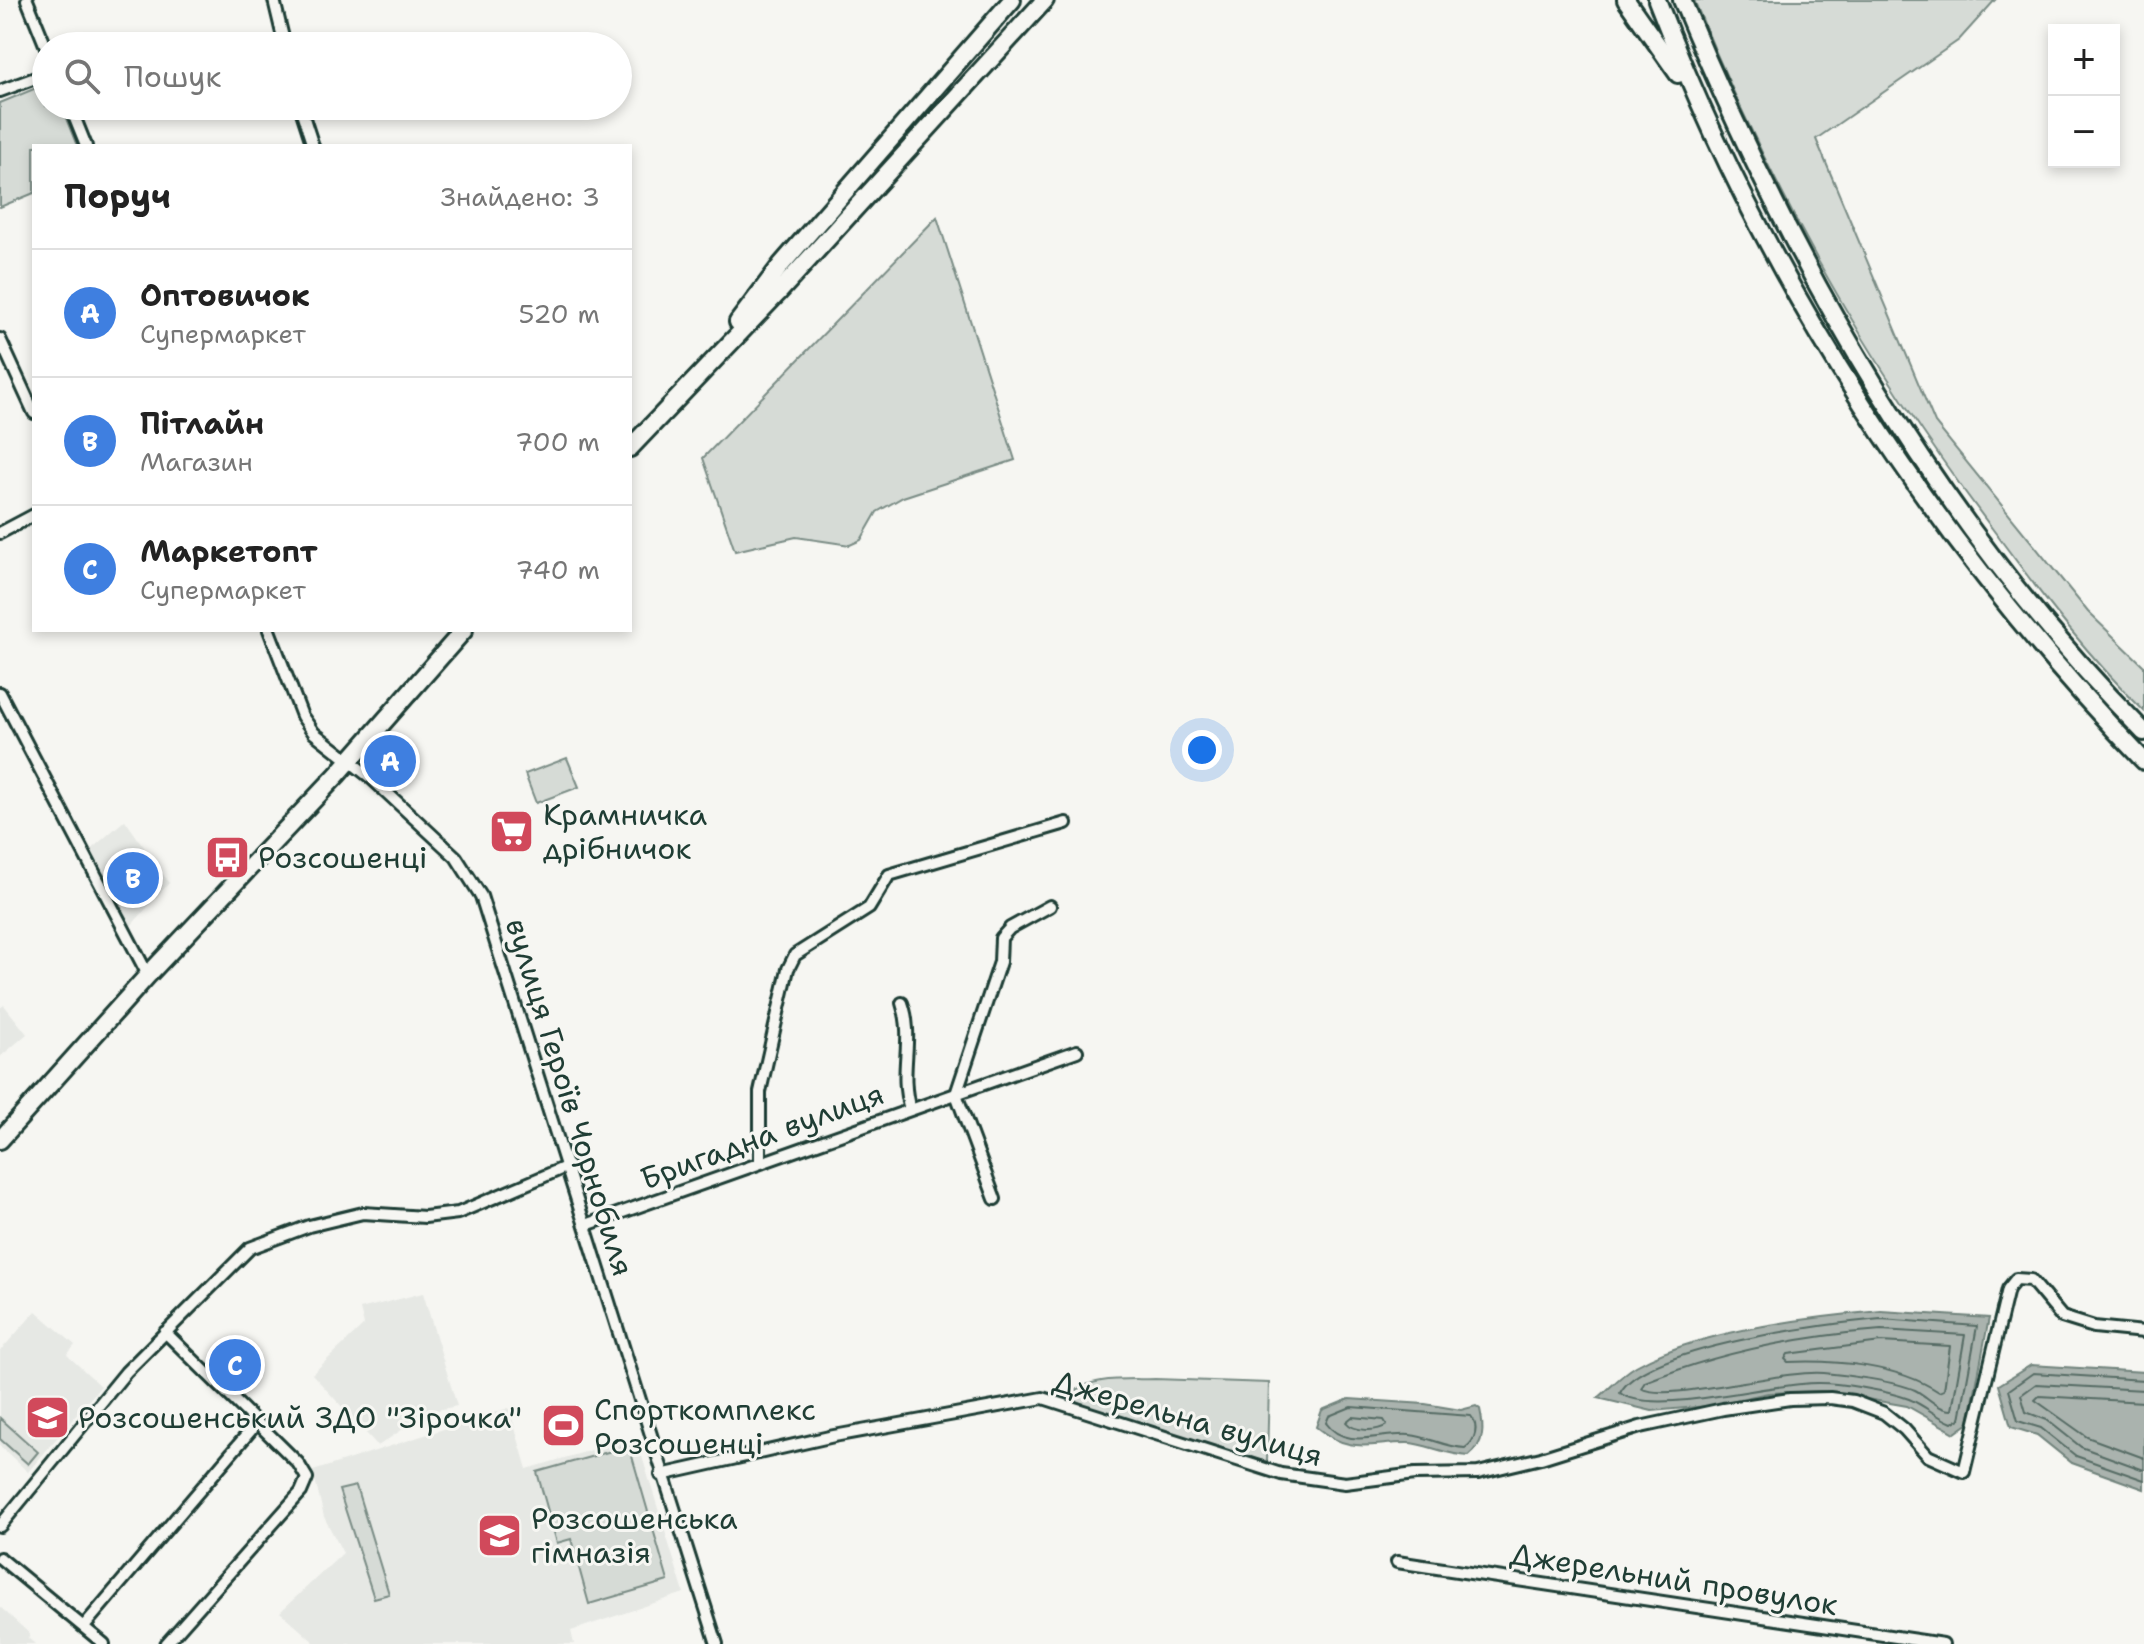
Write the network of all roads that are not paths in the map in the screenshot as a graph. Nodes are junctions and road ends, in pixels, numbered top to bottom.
1 (27, 0) edge
2 (274, 0) edge
3 (1012, 0) edge
4 (1045, 0) edge
5 (1626, 0) edge
6 (1657, 0) edge
7 (1682, 0) edge
8 (40, 32) edge
9 (282, 32) edge
10 (32, 79) edge
11 (0, 91) edge
12 (1696, 101) junction
13 (76, 120) edge
14 (305, 120) edge
15 (85, 144) edge
16 (312, 144) edge
17 (0, 339) edge
18 (702, 372) junction
19 (32, 409) edge
20 (632, 446) edge
21 (32, 516) edge
22 (0, 533) edge
23 (270, 632) edge
24 (462, 632) edge
25 (0, 693) edge
26 (2144, 732) edge
27 (349, 761) junction
28 (2144, 761) edge
29 (1066, 823) dead end
30 (1050, 906) dead end
31 (148, 975) junction
32 (902, 1003) dead end
33 (1077, 1051) dead end
34 (956, 1094) junction
35 (910, 1109) junction
36 (0, 1140) edge
37 (760, 1162) junction
38 (568, 1166) junction
39 (995, 1199) dead end
40 (586, 1225) junction
41 (165, 1332) junction
42 (2144, 1332) edge
43 (251, 1430) dead end
44 (661, 1475) junction
45 (0, 1526) edge
46 (0, 1558) edge
47 (1397, 1562) dead end
48 (84, 1626) junction
49 (104, 1644) edge
50 (166, 1644) edge
51 (717, 1644) edge
52 (1943, 1644) edge

1 - 8 street
2 - 9 street
3 - 18 highway
4 - 18 highway
5 - 12 highway
6 - 12 highway
7 - 26 highway
10 - 11 street
12 - 28 highway
13 - 15 street
14 - 16 street
17 - 19 street
18 - 20 highway
21 - 22 street
23 - 27 street, вулиця Героїв Чорнобиля
24 - 27 highway
25 - 31 street
27 - 31 highway
27 - 38 street, вулиця Героїв Чорнобиля
29 - 37 street
30 - 34 street
31 - 36 highway
32 - 35 street, Бригадна вулиця
33 - 34 street, Бригадна вулиця
34 - 35 street, Бригадна вулиця
34 - 39 street
35 - 37 street, Бригадна вулиця
37 - 40 street, Бригадна вулиця
38 - 40 street, вулиця Героїв Чорнобиля
38 - 41 street
40 - 44 street, вулиця Героїв Чорнобиля
41 - 45 street
41 - 50 street
42 - 44 street, Джерельна вулиця
43 - 48 street
44 - 51 street, вулиця Героїв Чорнобиля
46 - 48 street
47 - 52 street, Джерельний провулок
48 - 49 street

